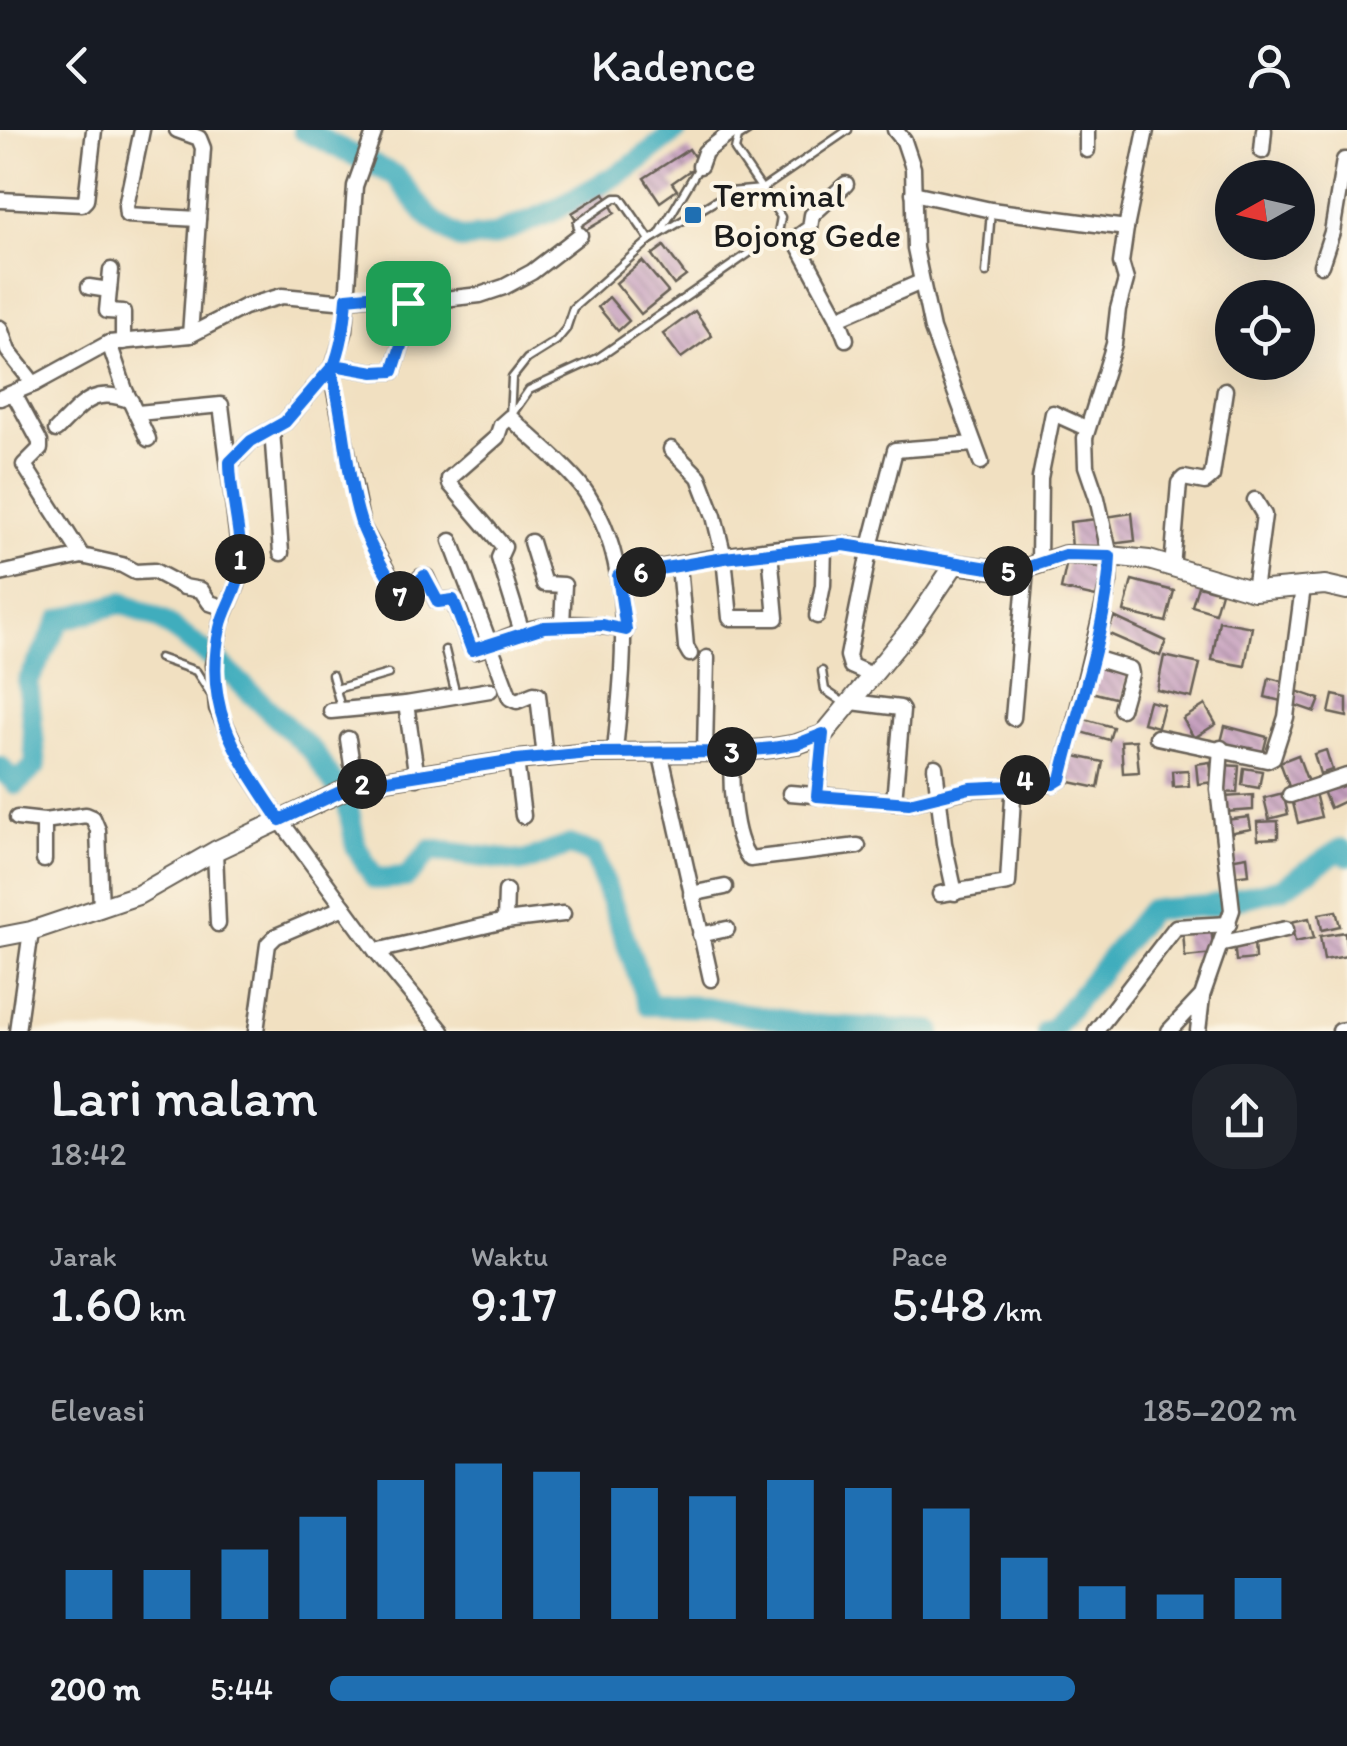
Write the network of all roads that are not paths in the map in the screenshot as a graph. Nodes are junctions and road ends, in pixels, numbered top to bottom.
1 (94, 130) edge
2 (142, 130) edge
3 (177, 130) edge
4 (734, 130) edge
5 (749, 130) edge
6 (848, 130) edge
7 (895, 130) edge
8 (1087, 130) edge
9 (1146, 130) edge
10 (1264, 130) edge
11 (374, 134) edge
12 (1087, 150) dead end
13 (1262, 151) dead end
14 (1347, 160) edge
15 (700, 166) joint
16 (846, 184) dead end
17 (762, 189) junction
18 (912, 193) junction
19 (0, 200) edge
20 (992, 210) junction
21 (198, 219) junction
22 (1126, 228) junction
23 (580, 234) joint
24 (660, 234) junction
25 (650, 240) junction
26 (1321, 265) dead end
27 (111, 270) dead end
28 (986, 273) dead end
29 (920, 282) junction
30 (88, 287) dead end
31 (109, 290) junction
32 (347, 300) junction
33 (408, 303) junction
34 (838, 318) junction
35 (0, 328) edge
36 (190, 335) junction
37 (846, 340) dead end
38 (116, 342) junction
39 (333, 368) junction
40 (34, 384) junction
41 (1224, 390) dead end
42 (7, 396) edge
43 (134, 407) junction
44 (510, 418) junction
45 (1086, 428) junction
46 (56, 430) dead end
47 (272, 430) junction
48 (148, 438) dead end
49 (974, 444) junction
50 (671, 449) dead end
51 (230, 462) junction
52 (981, 462) dead end
53 (1255, 500) dead end
54 (452, 540) dead end
55 (531, 542) dead end
56 (824, 546) junction
57 (870, 546) junction
58 (770, 552) junction
59 (281, 553) dead end
60 (82, 556) junction
61 (1110, 556) junction
62 (724, 558) junction
63 (679, 564) junction
64 (955, 564) junction
65 (1032, 568) junction
66 (1172, 568) junction
67 (0, 574) edge
68 (618, 576) junction
69 (1303, 587) junction
70 (1347, 590) edge
71 (1254, 591) junction
72 (816, 616) dead end
73 (222, 619) junction
74 (562, 624) junction
75 (626, 630) junction
76 (522, 632) junction
77 (489, 647) junction
78 (445, 650) dead end
79 (690, 654) dead end
80 (1091, 656) junction
81 (159, 658) dead end
82 (707, 658) dead end
83 (822, 671) dead end
84 (388, 674) dead end
85 (332, 675) dead end
86 (874, 676) junction
87 (336, 689) junction
88 (490, 690) dead end
89 (456, 696) junction
90 (406, 704) junction
91 (850, 704) junction
92 (217, 708) junction
93 (1121, 709) dead end
94 (336, 710) joint
95 (1013, 718) dead end
96 (823, 734) junction
97 (1158, 737) dead end
98 (348, 739) dead end
99 (1220, 748) junction
100 (615, 751) junction
101 (660, 751) junction
102 (704, 752) junction
103 (732, 752) junction
104 (545, 758) junction
105 (516, 760) junction
106 (935, 767) dead end
107 (1347, 776) edge
108 (418, 778) junction
109 (351, 786) junction
110 (1013, 786) junction
111 (790, 793) dead end
112 (1290, 795) dead end
113 (817, 796) junction
114 (939, 796) junction
115 (894, 801) junction
116 (523, 816) dead end
117 (18, 818) dead end
118 (280, 820) junction
119 (44, 821) junction
120 (858, 846) dead end
121 (215, 850) junction
122 (44, 860) dead end
123 (724, 887) dead end
124 (506, 891) dead end
125 (691, 894) junction
126 (344, 907) junction
127 (101, 909) junction
128 (563, 914) dead end
129 (1231, 916) junction
130 (505, 921) junction
131 (218, 924) dead end
132 (727, 929) dead end
133 (1286, 929) dead end
134 (30, 931) junction
135 (700, 935) junction
136 (0, 938) edge
137 (1222, 943) junction
138 (376, 951) junction
139 (711, 979) dead end
140 (1202, 996) junction
141 (18, 1031) edge
142 (256, 1031) edge
143 (442, 1031) edge
144 (1096, 1031) edge
145 (1170, 1031) edge
146 (1198, 1031) edge

1 - 19 street
2 - 21 street
3 - 21 street
4 - 15 street
5 - 17 lane
6 - 17 lane
7 - 18 street
8 - 12 street
9 - 22 street
10 - 13 street
11 - 32 street
14 - 26 street
15 - 24 lane
16 - 34 street
17 - 24 lane
17 - 44 lane
18 - 20 street
18 - 29 street
20 - 22 street
20 - 28 lane
21 - 36 street
22 - 45 street
23 - 25 lane
23 - 33 street
24 - 25 lane
25 - 44 lane
27 - 31 street
29 - 34 street
29 - 49 street
30 - 31 street
31 - 38 street
32 - 33 street
32 - 36 street
32 - 39 street
33 - 39 street
34 - 37 street
35 - 40 street
36 - 38 street
38 - 40 street
38 - 43 street
39 - 47 street
39 - 77 street
40 - 42 street
41 - 66 street
42 - 60 street
43 - 46 street
43 - 48 street
43 - 51 street
44 - 68 street
44 - 76 street
45 - 61 street
45 - 65 street
47 - 51 street
47 - 59 street
49 - 52 street
49 - 57 street
50 - 62 street
51 - 73 street
53 - 71 street
54 - 77 street
55 - 74 street
56 - 57 street
56 - 58 street
56 - 72 street
57 - 64 street
57 - 86 street
58 - 62 street
58 - 62 street
60 - 67 street
60 - 73 street
61 - 65 street
61 - 66 street
61 - 80 street
62 - 63 street
63 - 68 street
63 - 79 street
64 - 65 street
64 - 86 street
65 - 95 street
66 - 71 street
68 - 75 street
69 - 70 street
69 - 71 street
69 - 99 street
73 - 92 street
74 - 75 street
74 - 76 street
75 - 100 street
76 - 77 street
77 - 104 street
78 - 89 lane
80 - 93 street
80 - 110 street
81 - 92 lane
82 - 102 street
83 - 91 lane
84 - 87 lane
85 - 87 lane
86 - 91 street
87 - 94 lane
88 - 89 street
89 - 90 street
90 - 94 street
90 - 108 street
91 - 96 street
91 - 115 street
92 - 118 street
96 - 103 street
96 - 113 street
97 - 99 street
98 - 109 street
99 - 129 street
100 - 101 street
100 - 104 street
101 - 102 street
101 - 125 street
102 - 103 street
103 - 120 street
104 - 105 street
105 - 108 street
105 - 116 street
106 - 114 street
107 - 112 street
108 - 109 street
109 - 118 street
110 - 114 street
110 - 114 street
111 - 113 street
113 - 115 street
114 - 115 street
117 - 119 street
118 - 121 street
118 - 126 street
119 - 122 street
119 - 127 street
121 - 127 street
121 - 131 street
123 - 125 street
124 - 130 street
125 - 135 street
126 - 138 street
126 - 142 street
127 - 134 street
128 - 130 street
129 - 137 street
129 - 144 street
130 - 138 street
132 - 135 street
133 - 137 street
134 - 136 street
134 - 141 street
135 - 139 street
137 - 140 street
138 - 143 street
140 - 145 street
140 - 146 street

